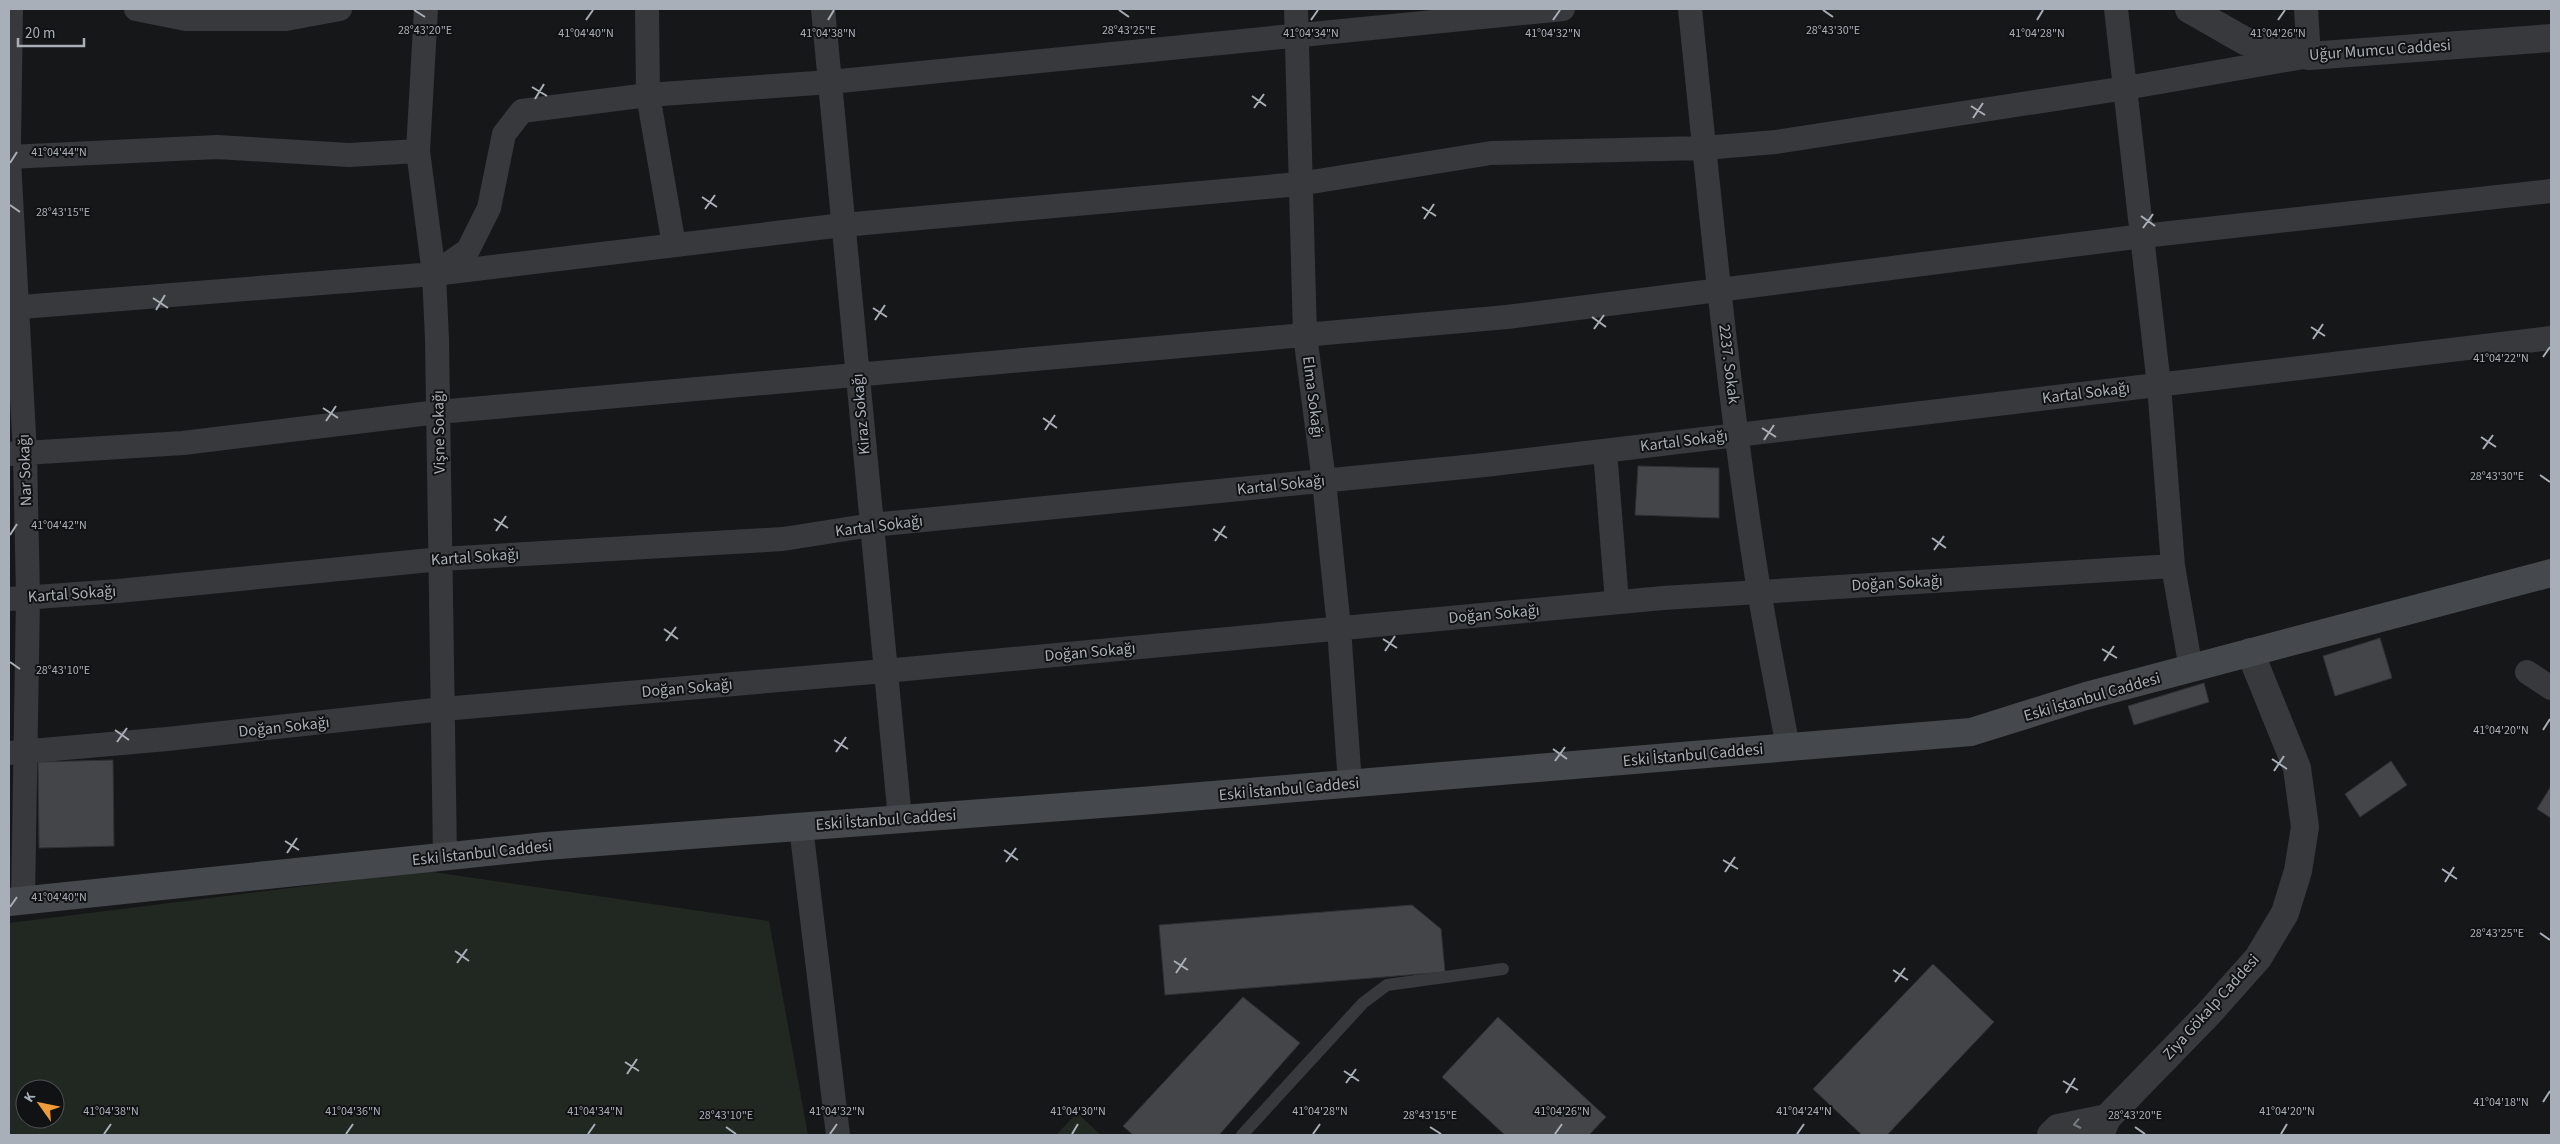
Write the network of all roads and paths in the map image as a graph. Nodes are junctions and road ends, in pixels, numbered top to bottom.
1 (11, 9) edge
2 (136, 9) edge
3 (340, 9) edge
4 (426, 9) edge
5 (646, 9) edge
6 (823, 9) edge
7 (1296, 9) edge
8 (1563, 9) edge
9 (1690, 9) edge
10 (2116, 9) edge
11 (2190, 9) edge
12 (2306, 9) edge
13 (1297, 37) junction
14 (2551, 38) edge
15 (2309, 56) junction
16 (830, 82) junction
17 (2126, 88) junction
18 (648, 95) junction
19 (9, 145) edge
20 (1704, 148) junction
21 (418, 151) junction
22 (9, 159) edge
23 (1299, 184) junction
24 (2551, 191) edge
25 (843, 225) junction
26 (2143, 236) junction
27 (674, 245) junction
28 (434, 274) junction
29 (1720, 290) junction
30 (13, 307) edge
31 (1305, 335) junction
32 (2551, 338) edge
33 (858, 375) junction
34 (2159, 385) junction
35 (438, 412) junction
36 (1738, 435) junction
37 (1606, 451) junction
38 (17, 453) edge
39 (1324, 481) junction
40 (872, 525) junction
41 (440, 559) junction
42 (2173, 566) junction
43 (2551, 573) edge
44 (1759, 591) junction
45 (19, 598) edge
46 (1617, 602) junction
47 (1339, 628) junction
48 (2250, 652) junction
49 (2191, 669) junction
50 (886, 671) junction
51 (2527, 672) dead end
52 (2551, 688) edge
53 (443, 709) junction
54 (1788, 747) junction
55 (17, 752) edge
56 (1350, 784) junction
57 (900, 819) junction
58 (801, 827) junction
59 (445, 856) junction
60 (16, 901) edge
61 (1504, 969) dead end
62 (2103, 1126) edge
63 (838, 1135) edge
64 (1242, 1135) edge
65 (2051, 1135) edge

1 - 19 street
2 - 3 street
4 - 21 street, Vişne Sokağı
5 - 18 street
6 - 16 street, Kiraz Sokağı
7 - 13 street, Elma Sokağı
8 - 13 street
9 - 20 street, 2237. Sokak
10 - 17 street
11 - 15 street, Uğur Mumcu Caddesi
12 - 15 street
13 - 16 street
13 - 23 street, Elma Sokağı
14 - 15 street, Uğur Mumcu Caddesi
15 - 17 street
16 - 18 street
16 - 25 street, Kiraz Sokağı
17 - 20 street
17 - 26 street
18 - 27 street
18 - 28 street
20 - 23 street
20 - 29 street, 2237. Sokak
21 - 22 street
21 - 28 street, Vişne Sokağı
22 - 30 street, Nar Sokağı
23 - 25 street
23 - 31 street, Elma Sokağı
24 - 26 street
25 - 27 street
25 - 33 street, Kiraz Sokağı
26 - 29 street
26 - 34 street
27 - 28 street
28 - 30 street
28 - 35 street, Vişne Sokağı
29 - 31 street
29 - 36 street, 2237. Sokak
30 - 38 street, Nar Sokağı
31 - 33 street
31 - 39 street, Elma Sokağı
32 - 34 street, Kartal Sokağı
33 - 35 street
33 - 40 street, Kiraz Sokağı
34 - 36 street, Kartal Sokağı
34 - 42 street
35 - 38 street
35 - 41 street, Vişne Sokağı
36 - 37 street, Kartal Sokağı
36 - 44 street, 2237. Sokak
37 - 39 street, Kartal Sokağı
37 - 46 street
38 - 45 street, Nar Sokağı
39 - 40 street, Kartal Sokağı
39 - 47 street, Elma Sokağı
40 - 41 street, Kartal Sokağı
40 - 50 street, Kiraz Sokağı
41 - 45 street, Kartal Sokağı
41 - 53 street, Vişne Sokağı
42 - 44 street, Doğan Sokağı
42 - 49 street
43 - 48 main road, Eski İstanbul Caddesi
44 - 46 street, Doğan Sokağı
44 - 54 street, 2237. Sokak
45 - 55 street, Nar Sokağı
46 - 47 street, Doğan Sokağı
47 - 50 street, Doğan Sokağı
47 - 56 street, Elma Sokağı
48 - 49 main road, Eski İstanbul Caddesi
48 - 62 street, Ziya Gökalp Caddesi
49 - 54 main road, Eski İstanbul Caddesi
50 - 53 street, Doğan Sokağı
50 - 57 street, Kiraz Sokağı
51 - 52 street
53 - 55 street, Doğan Sokağı
53 - 59 street, Vişne Sokağı
54 - 56 main road, Eski İstanbul Caddesi
55 - 60 street, Nar Sokağı
56 - 57 main road, Eski İstanbul Caddesi
57 - 58 main road, Eski İstanbul Caddesi
58 - 59 main road, Eski İstanbul Caddesi
58 - 63 street
59 - 60 main road, Eski İstanbul Caddesi
61 - 64 lane
62 -> 65 street, Ziya Gökalp Caddesi

